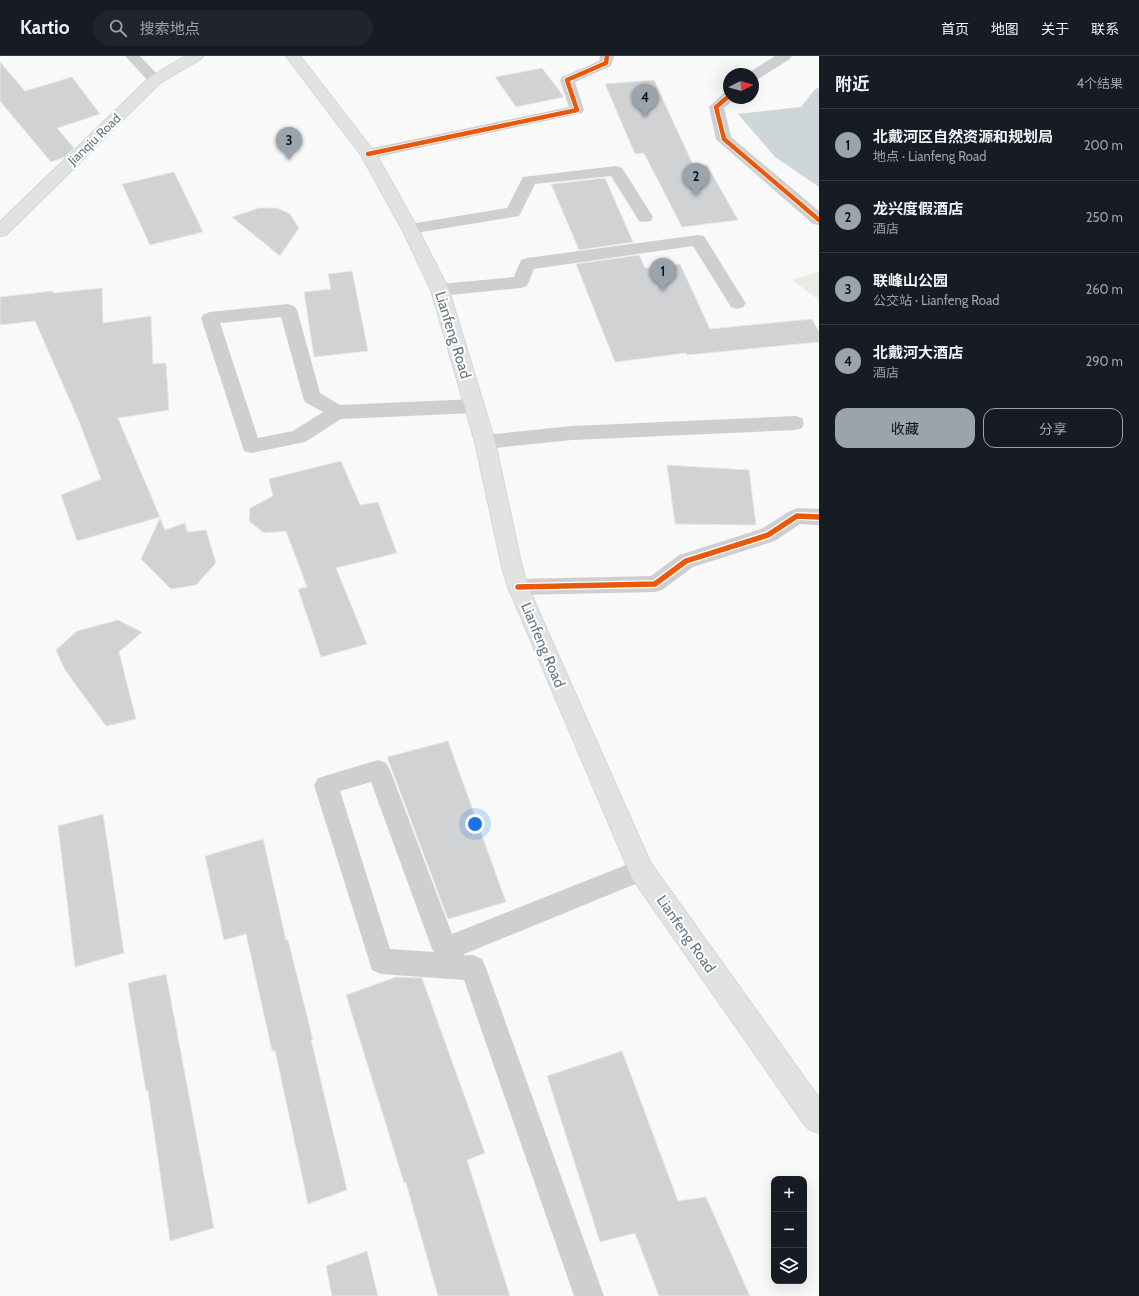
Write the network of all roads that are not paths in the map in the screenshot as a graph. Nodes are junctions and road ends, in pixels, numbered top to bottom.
1 (132, 56) edge
2 (196, 56) edge
3 (294, 56) edge
4 (607, 56) edge
5 (785, 56) edge
6 (759, 72) edge
7 (155, 80) junction
8 (723, 101) edge
9 (368, 154) junction
10 (645, 217) dead end
11 (819, 220) edge
12 (410, 229) junction
13 (0, 231) edge
14 (440, 290) junction
15 (737, 303) dead end
16 (475, 406) junction
17 (337, 412) junction
18 (795, 423) dead end
19 (485, 442) junction
20 (819, 516) edge
21 (518, 587) junction
22 (641, 870) junction
23 (819, 1119) edge
24 (589, 1296) edge

1 - 7 street
2 - 7 main road, Jianqiu Road
3 - 9 main road, Lianfeng Road
4 - 9 street
5 - 6 street
7 - 13 main road, Jianqiu Road
8 - 11 street
9 - 12 main road, Lianfeng Road
10 - 12 street
12 - 14 main road, Lianfeng Road
14 - 15 street
14 - 16 main road, Lianfeng Road
16 - 17 street
16 - 19 main road, Lianfeng Road
17 - 17 street
18 - 19 street
19 - 21 main road, Lianfeng Road
20 - 21 street
21 - 22 main road, Lianfeng Road
22 - 23 main road, Lianfeng Road
22 - 24 street

